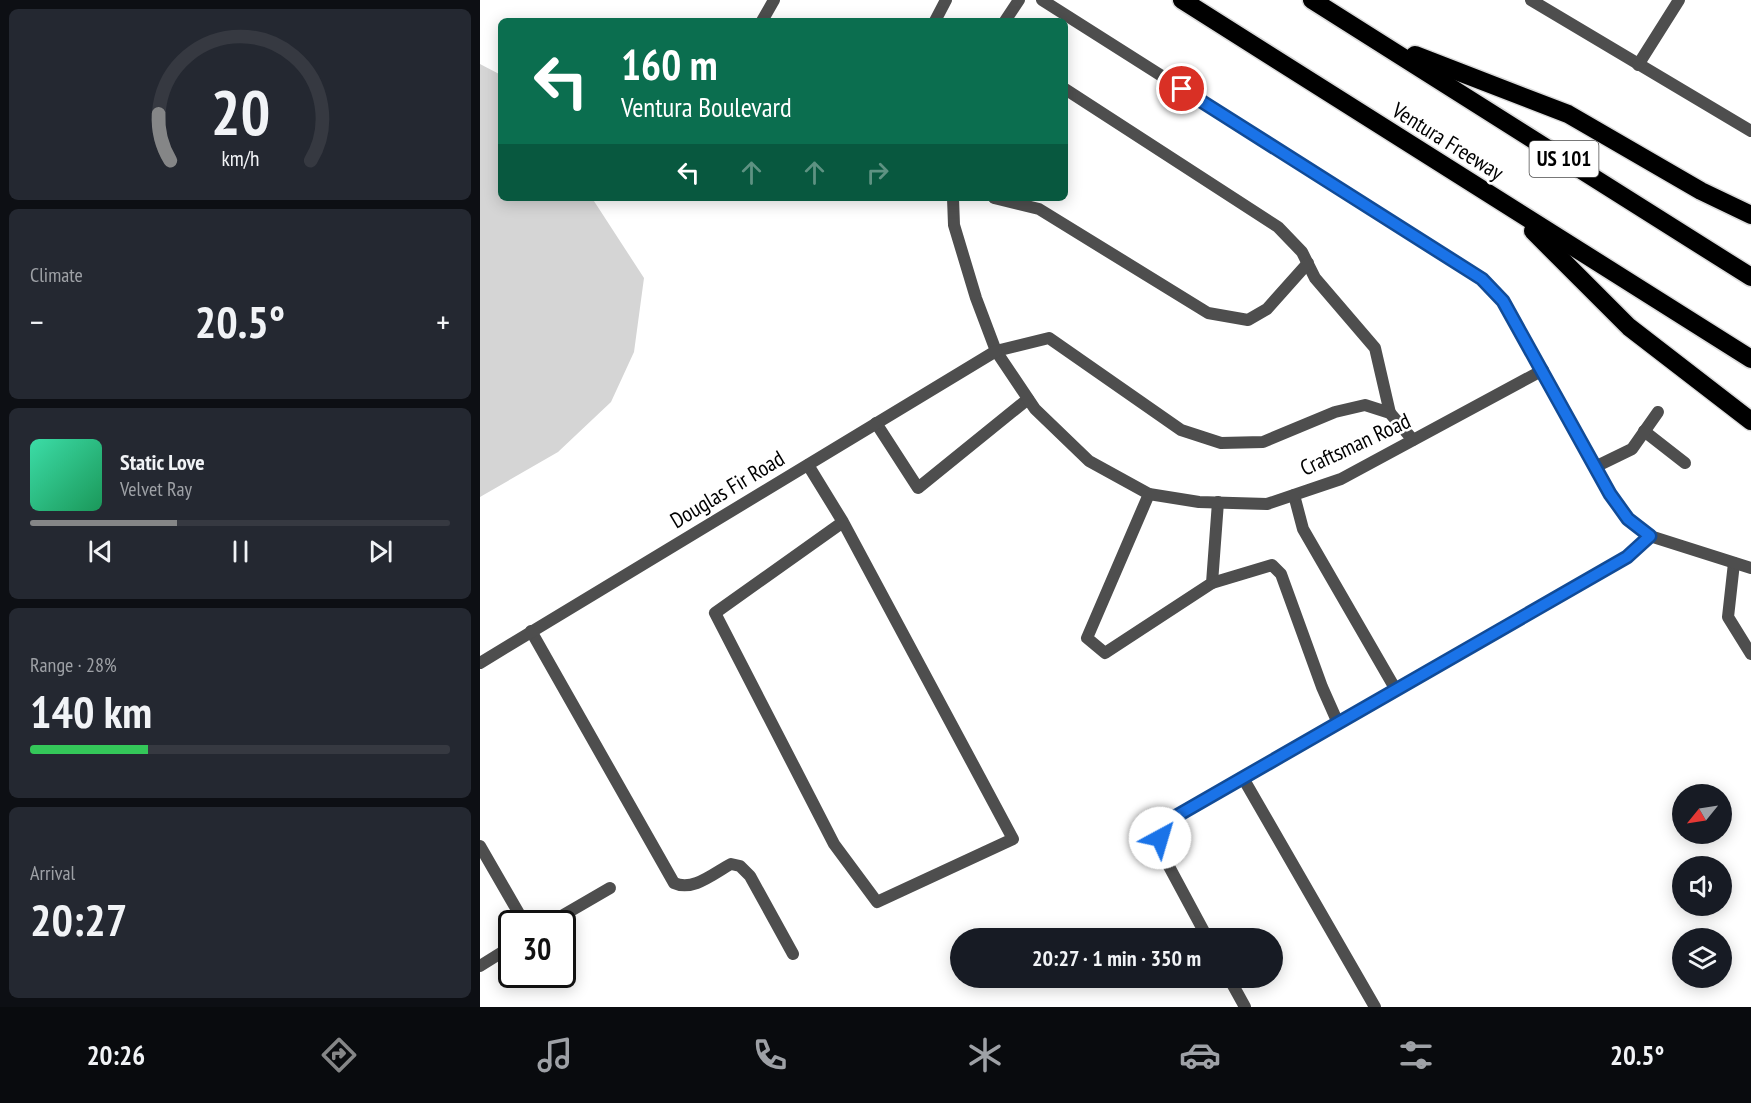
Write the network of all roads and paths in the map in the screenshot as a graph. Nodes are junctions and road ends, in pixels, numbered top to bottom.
1 (774, 0) edge
2 (946, 0) edge
3 (1019, 0) edge
4 (1042, 0) edge
5 (1182, 0) edge
6 (1312, 0) edge
7 (1531, 0) edge
8 (1679, 0) edge
9 (764, 18) edge
10 (936, 18) edge
11 (1007, 18) edge
12 (1377, 41) junction
13 (1638, 65) junction
14 (1068, 91) edge
15 (1751, 131) edge
16 (953, 201) edge
17 (1006, 201) edge
18 (1510, 208) junction
19 (1751, 215) edge
20 (1308, 263) junction
21 (1751, 278) edge
22 (996, 351) junction
23 (1751, 359) edge
24 (1543, 370) junction
25 (1028, 399) junction
26 (1390, 412) junction
27 (1658, 412) dead end
28 (1751, 421) edge
29 (876, 423) junction
30 (1644, 431) junction
31 (1413, 440) junction
32 (1685, 463) dead end
33 (808, 465) junction
34 (1595, 467) junction
35 (1149, 494) junction
36 (1294, 495) junction
37 (1218, 502) junction
38 (843, 522) junction
39 (1650, 536) junction
40 (1734, 563) junction
41 (1751, 568) edge
42 (1212, 583) junction
43 (531, 632) junction
44 (1751, 654) edge
45 (480, 663) edge
46 (1396, 690) junction
47 (1338, 723) junction
48 (1243, 778) junction
49 (480, 846) edge
50 (610, 888) dead end
51 (517, 910) edge
52 (572, 910) edge
53 (1202, 928) edge
54 (793, 954) dead end
55 (498, 955) edge
56 (480, 966) edge
57 (1235, 988) edge
58 (1245, 1007) edge
59 (1375, 1007) edge

1 - 9 street
2 - 10 street
3 - 11 street
4 - 24 street
5 - 18 highway, Ventura Freeway
6 - 12 highway, Ventura Freeway / US 101
7 - 13 street
8 - 13 street
12 - 19 highway
12 - 21 highway, Ventura Freeway / US 101
13 - 15 street
14 - 20 street
16 - 22 street, Craftsman Road
17 - 20 street
18 - 23 highway, Ventura Freeway
18 - 28 highway
20 - 26 street
22 - 25 street, Craftsman Road
22 - 26 street, Douglas Fir Road
22 - 29 street, Douglas Fir Road
24 - 31 street, Craftsman Road
24 - 34 street
25 - 29 street
25 - 35 street, Craftsman Road
26 - 31 street
27 - 30 street
29 - 33 street, Douglas Fir Road
30 - 32 street
30 - 34 street
31 - 36 street, Craftsman Road
33 - 38 street
33 - 43 street, Douglas Fir Road
34 - 39 street
35 - 37 street, Craftsman Road
35 - 42 street
36 - 37 street, Craftsman Road
36 - 46 street
37 - 42 street
38 - 38 street
39 - 40 street
39 - 46 street
40 - 41 street
40 - 44 street
42 - 47 street
43 - 45 street, Douglas Fir Road
43 - 54 street
46 - 47 street
47 - 48 street
48 - 53 street
48 - 59 street
49 - 51 street
50 - 52 street
55 - 56 street
57 - 58 street

